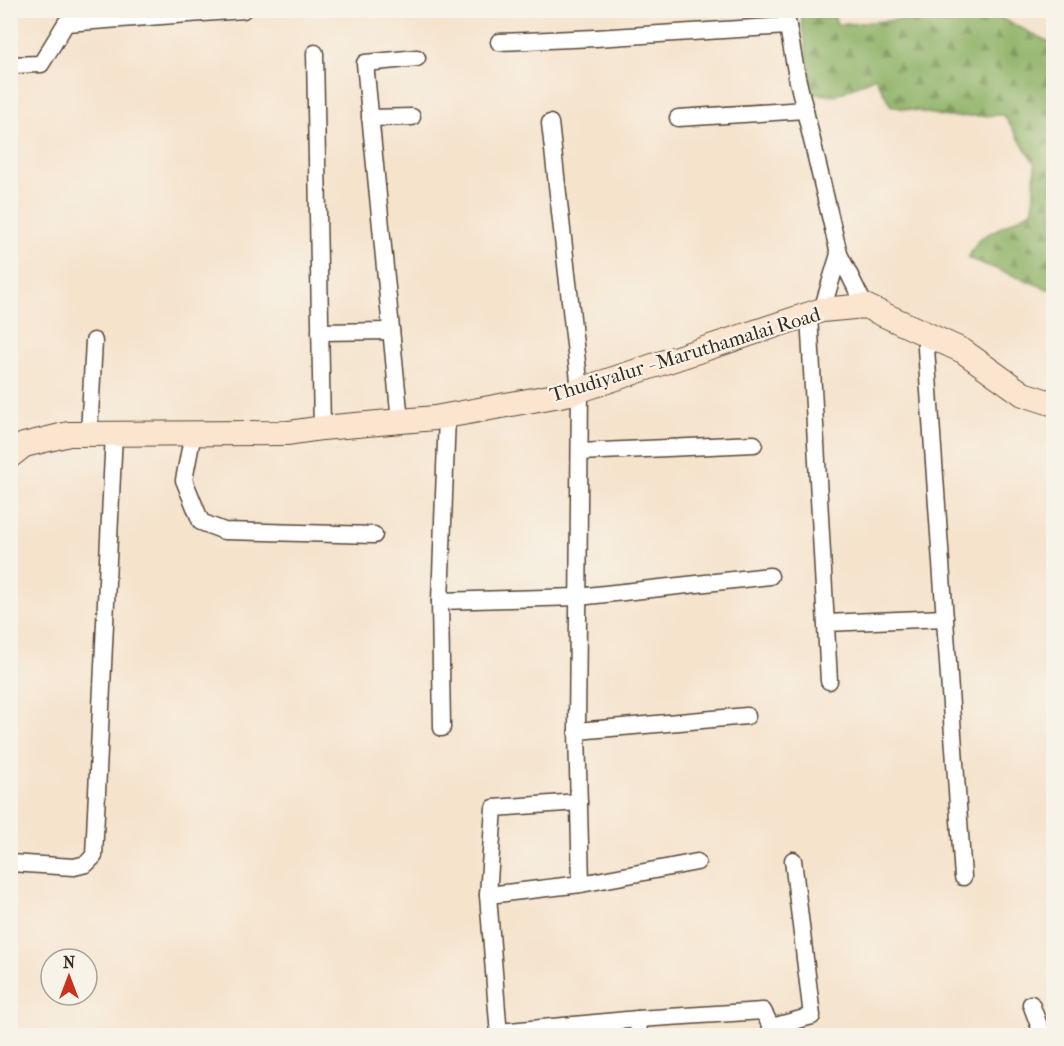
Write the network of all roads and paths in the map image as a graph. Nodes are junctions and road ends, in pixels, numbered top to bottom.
1 (243, 10) edge
2 (786, 18) edge
3 (500, 42) dead end
4 (315, 53) dead end
5 (417, 58) dead end
6 (10, 65) edge
7 (805, 110) junction
8 (412, 117) dead end
9 (370, 118) junction
10 (678, 118) dead end
11 (550, 123) dead end
12 (839, 254) junction
13 (865, 306) junction
14 (815, 313) junction
15 (391, 331) junction
16 (320, 332) junction
17 (925, 334) junction
18 (94, 341) dead end
19 (580, 389) junction
20 (1053, 404) edge
21 (447, 416) junction
22 (400, 422) junction
23 (322, 428) junction
24 (114, 433) junction
25 (193, 433) junction
26 (89, 434) junction
27 (754, 444) dead end
28 (580, 452) junction
29 (10, 456) edge
30 (374, 535) dead end
31 (770, 576) dead end
32 (578, 597) junction
33 (440, 601) junction
34 (945, 618) junction
35 (826, 622) junction
36 (830, 681) dead end
37 (747, 716) dead end
38 (442, 728) dead end
39 (577, 731) junction
40 (579, 802) junction
41 (793, 860) dead end
42 (697, 862) dead end
43 (10, 863) edge
44 (963, 877) dead end
45 (581, 884) junction
46 (488, 895) junction
47 (1031, 1004) dead end
48 (638, 1027) edge
49 (774, 1031) edge
50 (499, 1034) edge
51 (1043, 1035) edge

1 - 6 street
2 - 3 street
2 - 7 street
4 - 16 street
5 - 9 street
7 - 10 street
7 - 12 street
8 - 9 street
9 - 15 street
11 - 19 street
12 - 13 street
12 - 14 street
13 - 14 main road, Thudiyalur - Maruthamalai Road
13 - 17 main road
14 - 19 main road, Thudiyalur - Maruthamalai Road
14 - 35 street
15 - 16 street
15 - 22 street
16 - 23 street
17 - 20 main road
17 - 34 street
18 - 26 street
19 - 21 main road, Thudiyalur - Maruthamalai Road
19 - 28 street
21 - 22 main road, Thudiyalur - Maruthamalai Road
21 - 33 street
22 - 23 main road, Thudiyalur - Maruthamalai Road
23 - 25 main road, Thudiyalur - Maruthamalai Road
24 - 25 main road, Thudiyalur - Maruthamalai Road
24 - 26 main road, Thudiyalur - Maruthamalai Road
24 - 43 street
25 - 30 street
26 - 29 main road, Thudiyalur - Maruthamalai Road
27 - 28 street
28 - 32 street
31 - 32 street
32 - 33 street
32 - 39 street
33 - 38 street
34 - 35 street
34 - 44 street
35 - 36 street
37 - 39 street
39 - 40 street
40 - 45 street
40 - 46 street
41 - 49 street
42 - 45 street
45 - 46 street
46 - 50 street
47 - 51 street
48 - 49 street
48 - 50 street

